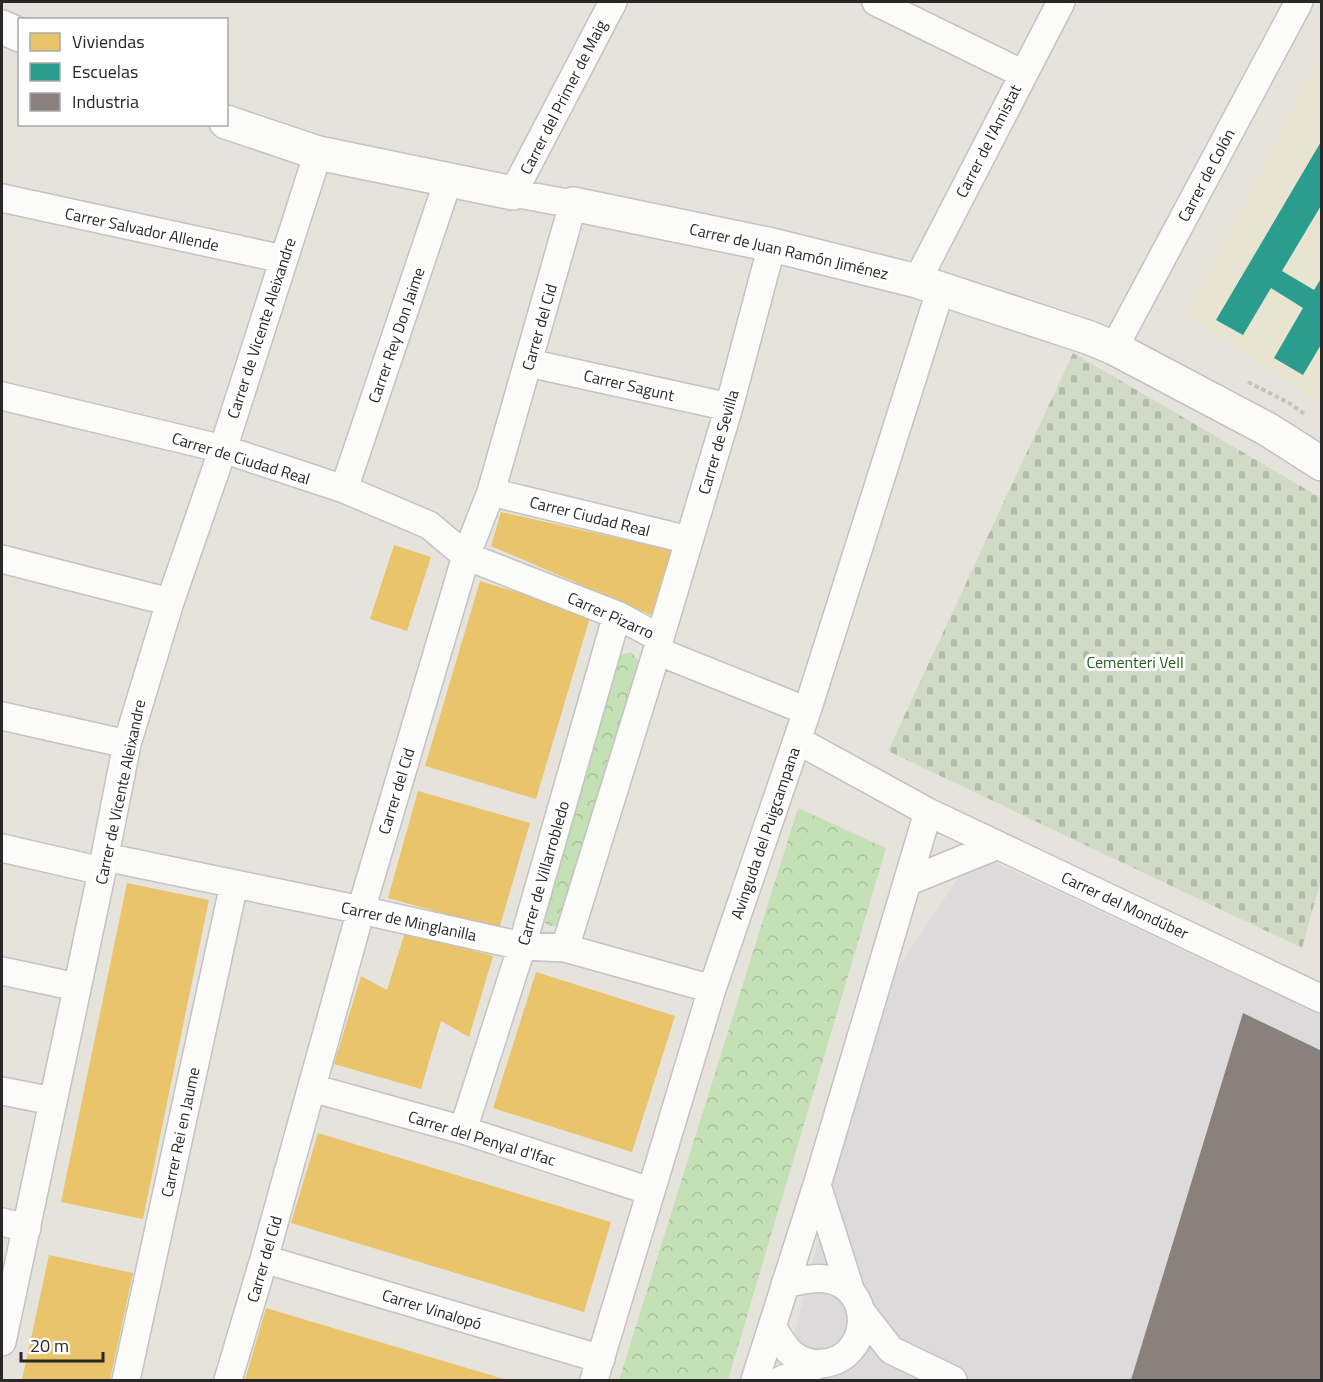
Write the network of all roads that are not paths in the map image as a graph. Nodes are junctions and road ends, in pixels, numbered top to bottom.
1 (613, 2) edge
2 (876, 2) edge
3 (1061, 2) edge
4 (1299, 2) edge
5 (2, 27) edge
6 (18, 34) edge
7 (1023, 74) junction
8 (228, 123) edge
9 (318, 153) junction
10 (448, 181) junction
11 (513, 193) junction
12 (2, 198) edge
13 (573, 204) junction
14 (772, 245) junction
15 (283, 259) junction
16 (929, 284) junction
17 (1114, 348) junction
18 (529, 363) junction
19 (2, 396) edge
20 (729, 407) junction
21 (223, 449) junction
22 (1322, 464) edge
23 (344, 489) junction
24 (491, 492) junction
25 (689, 540) junction
26 (466, 556) junction
27 (2, 559) edge
28 (170, 602) junction
29 (617, 615) junction
30 (659, 644) junction
31 (807, 711) junction
32 (2, 716) edge
33 (797, 740) junction
34 (127, 744) junction
35 (928, 812) junction
36 (998, 845) junction
37 (2, 848) edge
38 (104, 864) junction
39 (907, 882) junction
40 (234, 884) junction
41 (361, 910) junction
42 (522, 946) junction
43 (565, 948) junction
44 (2, 971) edge
45 (77, 987) junction
46 (712, 989) junction
47 (1322, 999) edge
48 (312, 1088) junction
49 (2, 1091) edge
50 (53, 1101) junction
51 (463, 1130) junction
52 (817, 1185) junction
53 (650, 1191) junction
54 (14, 1225) edge
55 (264, 1259) junction
56 (785, 1284) junction
57 (856, 1301) junction
58 (771, 1327) junction
59 (2, 1342) edge
60 (891, 1350) junction
61 (829, 1362) junction
62 (597, 1370) edge
63 (126, 1380) edge
64 (228, 1380) edge
65 (755, 1380) edge
66 (781, 1380) edge
67 (953, 1380) edge

1 - 11 street, Carrer del Primer de Maig
2 - 7 street
3 - 7 street, Carrer de l'Amistat
4 - 17 street, Carrer de Colón
5 - 6 street
7 - 16 street, Carrer de l'Amistat
8 - 9 street, Carrer de Juan Ramón Jiménez
9 - 10 street, Carrer de Juan Ramón Jiménez
9 - 15 street, Carrer de Vicente Aleixandre
10 - 11 street, Carrer de Juan Ramón Jiménez
10 - 23 street, Carrer Rey Don Jaime
11 - 13 street, Carrer de Juan Ramón Jiménez
12 - 15 street, Carrer Salvador Allende
13 - 14 street, Carrer de Juan Ramón Jiménez
13 - 18 street, Carrer del Cid
14 - 16 street, Carrer de Juan Ramón Jiménez
14 - 20 street, Carrer de Sevilla
15 - 21 street, Carrer de Vicente Aleixandre
16 - 17 street, Carrer de Juan Ramón Jiménez
16 - 31 street, Avinguda del Puigcampana
17 - 22 street, Carrer de Juan Ramón Jiménez
18 - 20 street, Carrer Sagunt
18 - 24 street, Carrer del Cid
19 - 21 street, Carrer de Ciudad Real
20 - 25 street, Carrer de Sevilla
21 - 23 street, Carrer de Ciudad Real
21 - 28 street, Carrer de Vicente Aleixandre
23 - 26 street, Carrer de Ciudad Real
24 - 25 street, Carrer Ciudad Real
24 - 26 street, Carrer del Cid
25 - 30 street, Carrer de Sevilla
26 - 29 street, Carrer Pizarro
26 - 41 street, Carrer del Cid
27 - 28 street
28 - 34 street, Carrer de Vicente Aleixandre
29 - 30 street, Carrer Pizarro
29 - 42 street, Carrer de Villarrobledo
30 - 31 street, Carrer Pizarro
30 - 43 street
31 - 33 street, Avinguda del Puigcampana
32 - 34 street
33 - 35 street
33 - 46 street, Avinguda del Puigcampana
34 - 38 street, Carrer de Vicente Aleixandre
35 - 36 street, Carrer del Mondúber
35 - 39 street
36 - 39 street
36 - 47 street, Carrer del Mondúber
37 - 38 street, Carrer de Minglanilla
38 - 40 street, Carrer de Minglanilla
38 - 45 street, Carrer de Vicente Aleixandre
39 - 52 street
40 - 41 street, Carrer de Minglanilla
40 - 63 street, Carrer Rei en Jaume
41 - 42 street, Carrer de Minglanilla
41 - 48 street, Carrer del Cid
42 - 43 street, Carrer de Minglanilla
42 - 51 street, Carrer de Villarrobledo
43 - 46 street, Carrer de Minglanilla
44 - 45 street
45 - 50 street, Carrer de Vicente Aleixandre
46 - 53 street, Avinguda del Puigcampana
48 - 51 street, Carrer del Penyal d'Ifac
48 - 55 street, Carrer del Cid
49 - 50 street
50 - 54 street, Carrer de Vicente Aleixandre
51 - 53 street, Carrer del Penyal d'Ifac
52 - 56 street
52 - 57 street
53 - 62 street, Avinguda del Puigcampana
54 - 59 street, Carrer de Vicente Aleixandre
55 - 62 street, Carrer Vinalopó
55 - 64 street, Carrer del Cid
56 - 57 street
56 - 58 street
57 - 60 street
57 - 61 street
58 - 61 street
58 - 65 street
60 - 61 street
60 - 67 street
61 - 66 street

